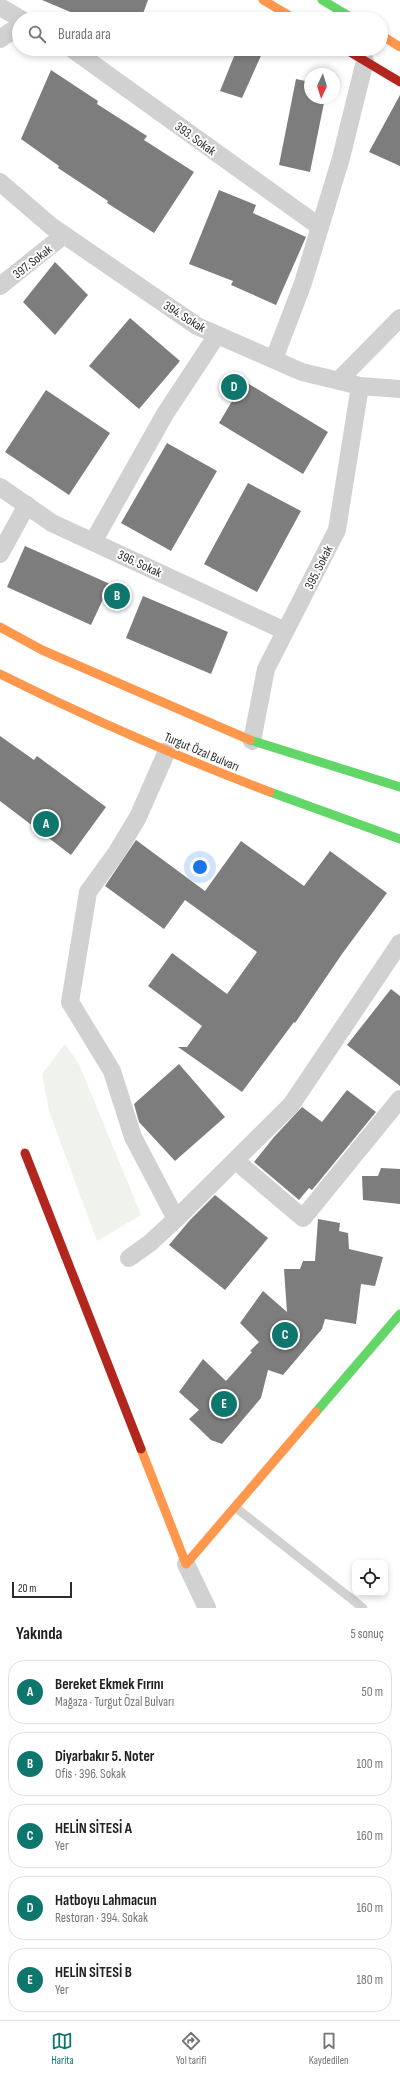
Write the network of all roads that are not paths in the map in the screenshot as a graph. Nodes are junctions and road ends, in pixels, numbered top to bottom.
1 (263, 0) edge
2 (329, 2) edge
3 (0, 6) edge
4 (283, 12) edge
5 (344, 12) edge
6 (12, 13) edge
7 (12, 31) edge
8 (0, 39) edge
9 (388, 39) edge
10 (400, 47) edge
11 (82, 56) edge
12 (357, 56) edge
13 (365, 61) junction
14 (400, 82) edge
15 (0, 182) edge
16 (320, 227) junction
17 (64, 236) junction
18 (0, 286) edge
19 (400, 318) edge
20 (217, 335) junction
21 (274, 359) junction
22 (338, 380) junction
23 (360, 386) junction
24 (400, 389) edge
25 (0, 487) edge
26 (27, 505) junction
27 (93, 542) junction
28 (0, 554) edge
29 (0, 627) edge
30 (285, 631) junction
31 (0, 674) edge
32 (252, 740) junction
33 (167, 750) junction
34 (400, 787) edge
35 (400, 839) edge
36 (400, 943) edge
37 (400, 1099) edge
38 (25, 1153) dead end
39 (236, 1161) junction
40 (176, 1219) junction
41 (129, 1258) dead end
42 (400, 1314) edge
43 (235, 1507) junction
44 (186, 1564) junction
45 (207, 1608) edge
46 (363, 1608) edge

1 - 4 main road
2 - 5 main road
3 - 6 street
7 - 8 street
9 - 10 main road
11 - 16 street, 393. Sokak
12 - 13 main road
13 - 14 main road
13 - 16 street
15 - 17 street, 394. Sokak
16 - 21 street
17 - 18 street, 397. Sokak
17 - 20 street, 394. Sokak
19 - 22 street
20 - 21 street, 394. Sokak
20 - 27 street
21 - 22 street, 394. Sokak
22 - 23 street, 394. Sokak
23 - 24 street, 394. Sokak
23 - 30 street, 395. Sokak
25 - 26 street, 396. Sokak
26 - 27 street, 396. Sokak
26 - 28 street
27 - 30 street, 396. Sokak
29 - 32 main road
30 - 32 street, 395. Sokak
31 - 33 main road, Turgut Özal Bulvarı
32 - 34 main road
33 - 35 main road, Turgut Özal Bulvarı
33 - 40 street
36 - 39 street
37 - 39 street
38 - 44 main road
39 - 40 street
40 - 41 street
42 - 43 main road
43 - 44 main road
43 - 46 lane
44 - 45 street

